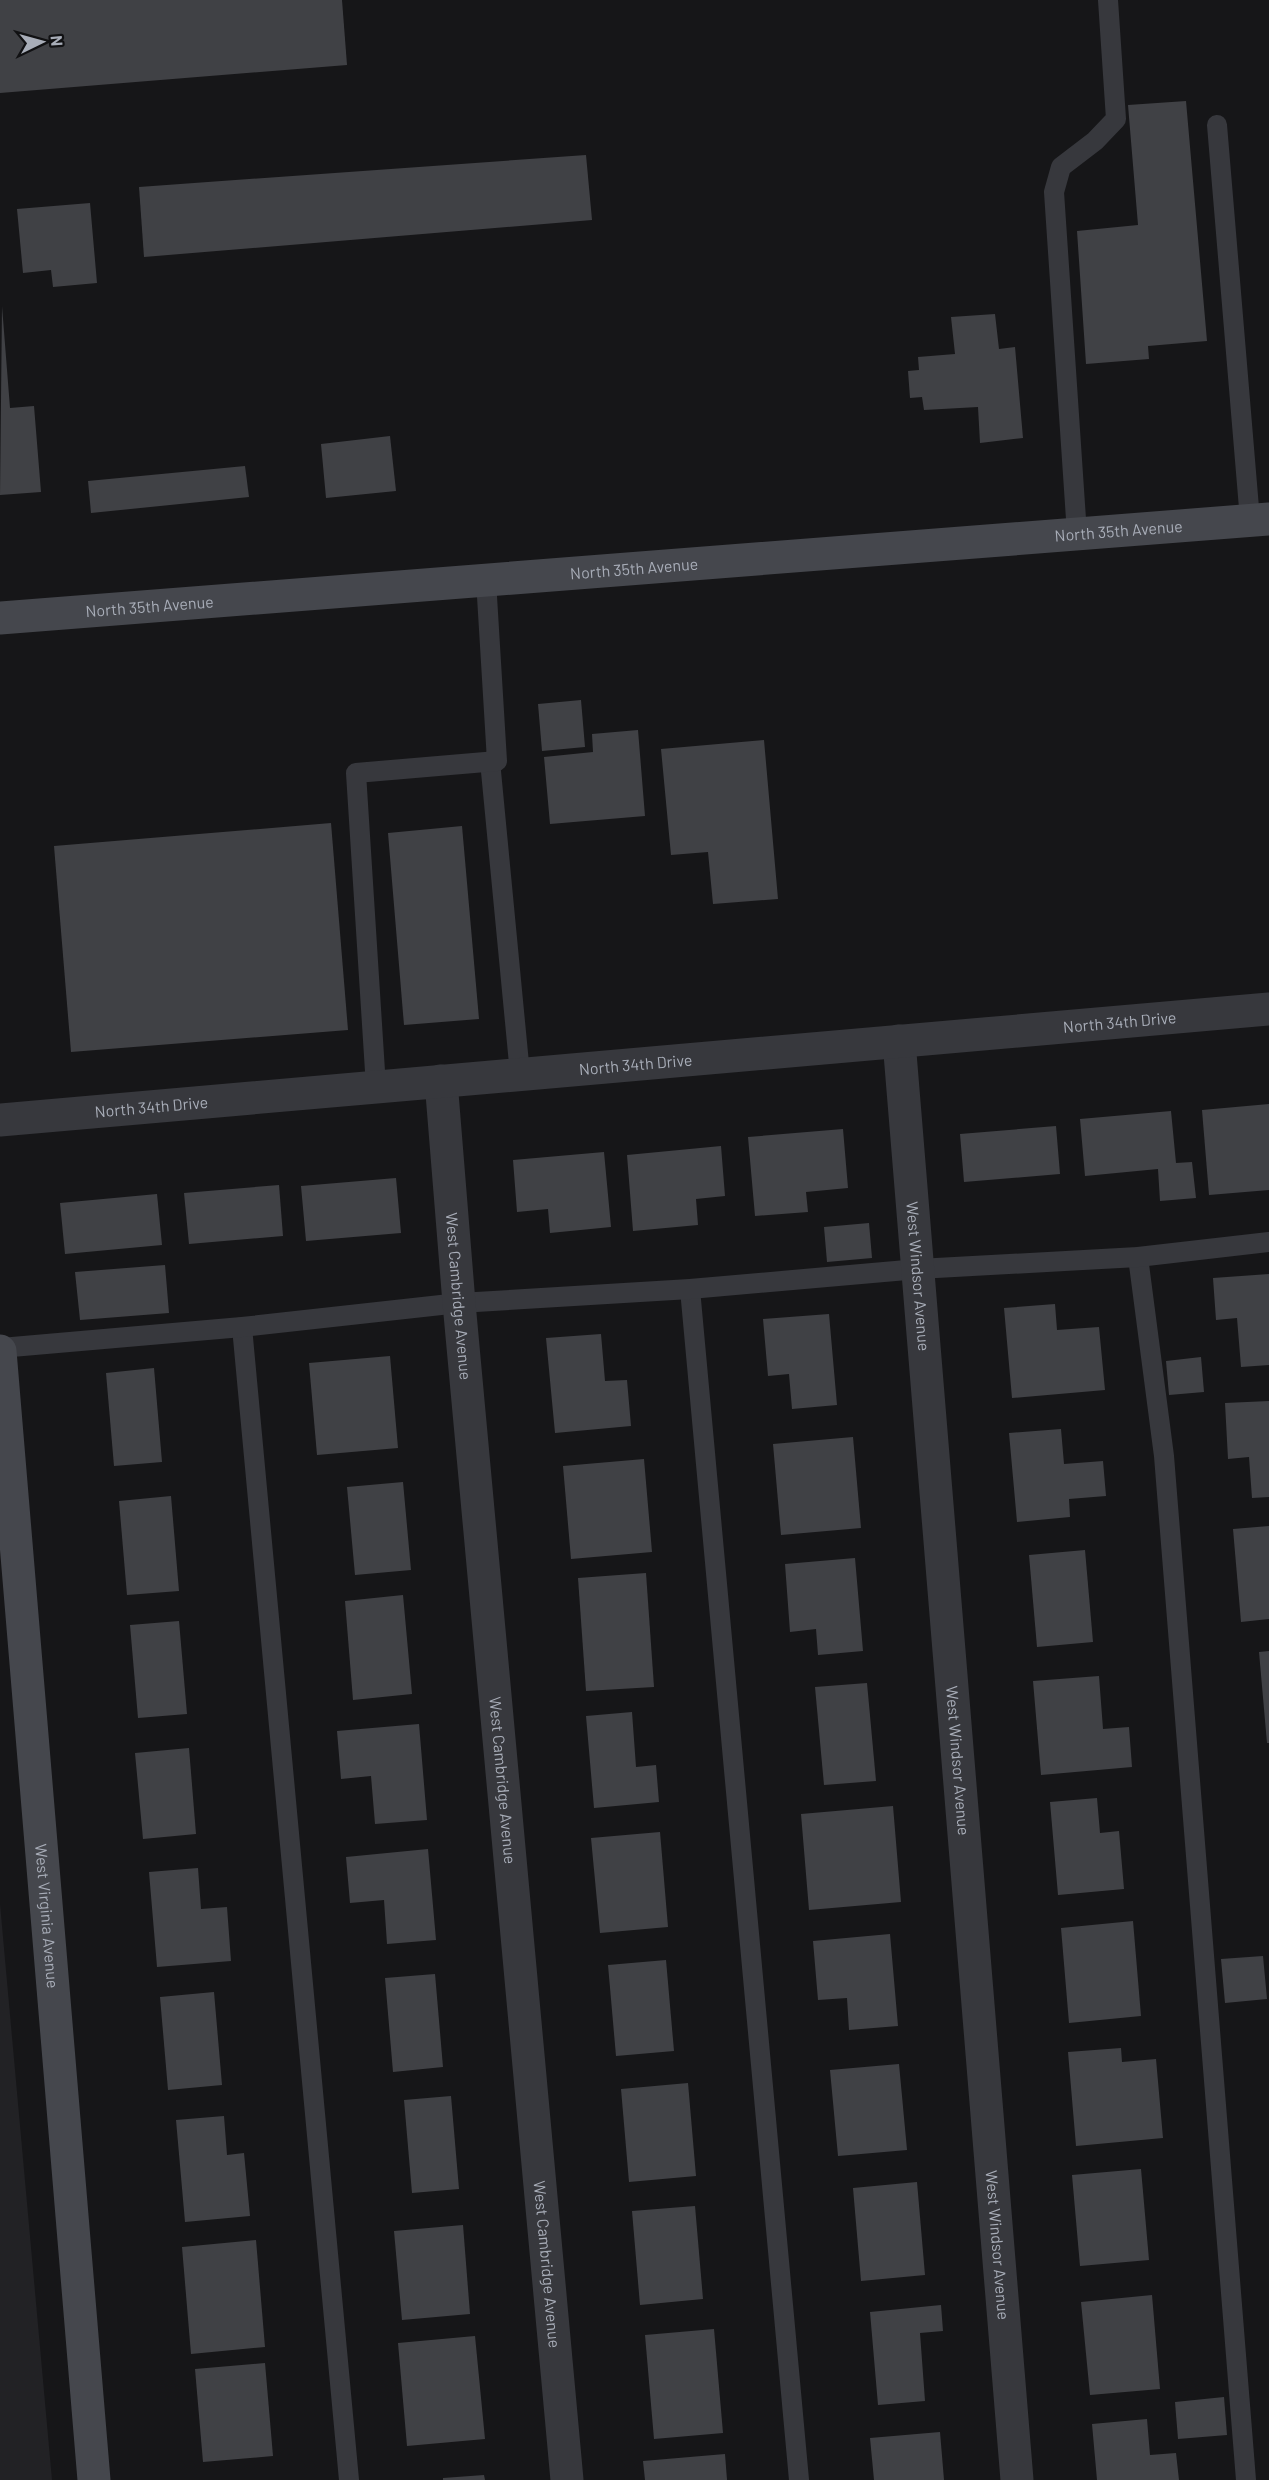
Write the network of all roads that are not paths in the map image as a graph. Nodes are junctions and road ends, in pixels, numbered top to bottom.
1 (1108, 0) edge
2 (1217, 125) dead end
3 (1259, 520) edge
4 (1077, 534) junction
5 (486, 580) junction
6 (0, 618) edge
7 (490, 761) junction
8 (1269, 1009) edge
9 (899, 1041) junction
10 (520, 1074) junction
11 (441, 1081) junction
12 (376, 1087) junction
13 (0, 1120) edge
14 (1269, 1242) edge
15 (1138, 1257) junction
16 (918, 1269) junction
17 (690, 1289) junction
18 (459, 1302) junction
19 (242, 1327) junction
20 (0, 1350) edge
21 (94, 2480) edge
22 (349, 2480) edge
23 (567, 2480) edge
24 (799, 2480) edge
25 (1017, 2480) edge
26 (1246, 2480) edge

1 - 4 lane
2 - 3 lane
3 - 4 main road, North 35th Avenue
4 - 5 main road, North 35th Avenue
5 - 6 main road, North 35th Avenue
5 - 7 lane
7 - 10 lane
7 - 12 lane
8 - 9 street, North 34th Drive
9 - 10 street, North 34th Drive
9 - 16 street, West Windsor Avenue
10 - 11 street, North 34th Drive
11 - 12 street, North 34th Drive
11 - 18 street, West Cambridge Avenue
12 - 13 street, North 34th Drive
14 - 15 lane
15 - 16 lane
15 - 26 lane
16 - 17 lane
16 - 25 street, West Windsor Avenue
17 - 18 lane
17 - 24 lane
18 - 19 lane
18 - 23 street, West Cambridge Avenue
19 - 20 lane
19 - 22 lane
20 - 21 main road, West Virginia Avenue

